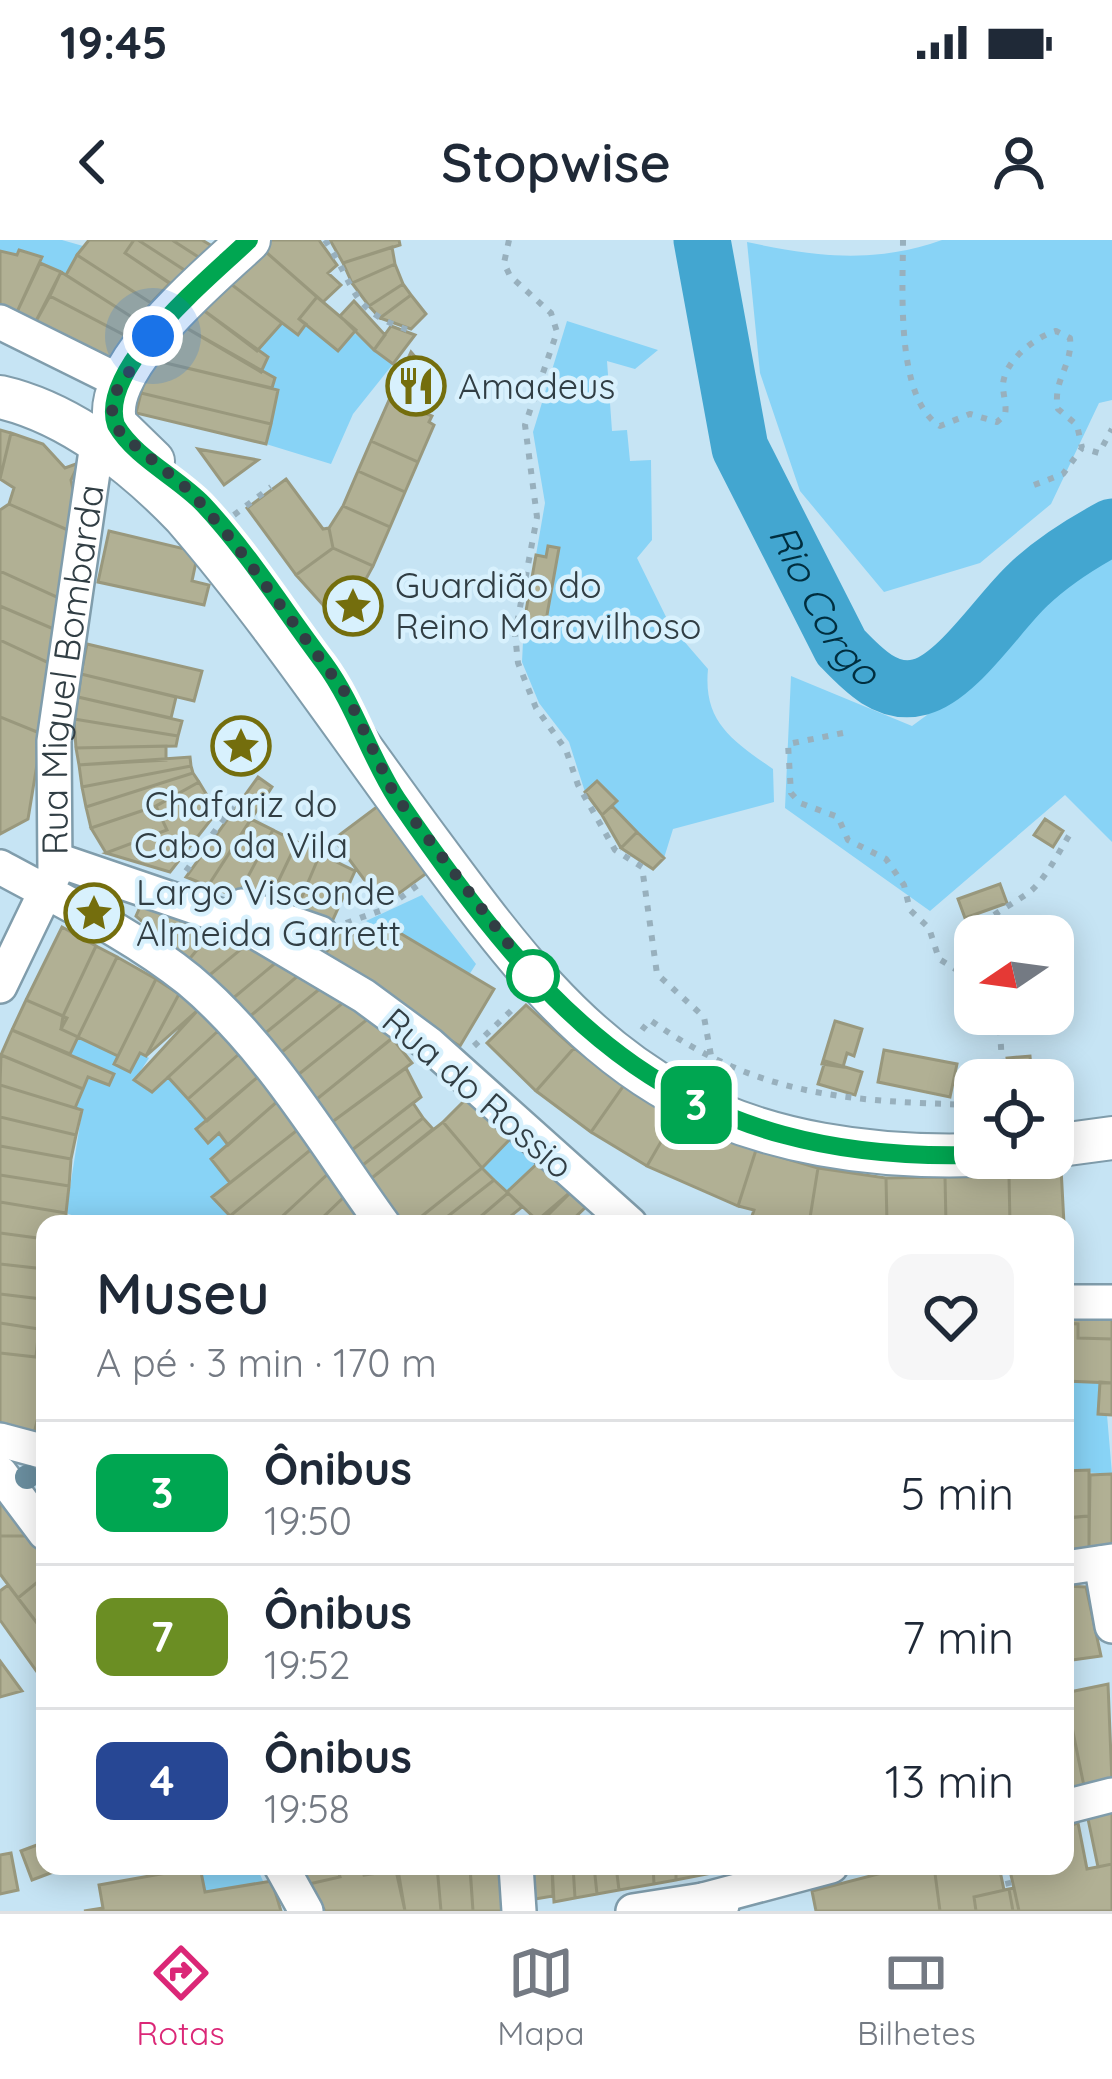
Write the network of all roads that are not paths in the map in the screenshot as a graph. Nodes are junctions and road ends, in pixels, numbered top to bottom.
1 (249, 240) edge
2 (0, 322) edge
3 (118, 387) junction
4 (0, 397) edge
5 (55, 416) junction
6 (97, 444) junction
7 (394, 794) junction
8 (57, 852) junction
9 (0, 868) edge
10 (49, 894) junction
11 (320, 933) road end
12 (0, 986) edge
13 (1112, 1138) edge
14 (1074, 1143) edge
15 (954, 1155) edge
16 (376, 1215) edge
17 (620, 1215) edge
18 (1074, 1302) edge
19 (1112, 1302) edge
20 (0, 1440) edge
21 (36, 1450) edge
22 (0, 1472) edge
23 (36, 1521) edge
24 (1107, 1562) edge
25 (1074, 1567) edge
26 (1112, 1626) edge
27 (1112, 1795) edge
28 (1074, 1805) edge
29 (286, 1875) edge
30 (517, 1875) edge
31 (804, 1875) edge
32 (715, 1905) edge
33 (306, 1911) edge
34 (519, 1911) edge
35 (634, 1911) edge

1 - 3 main road
2 - 3 street
3 - 5 main road
3 - 7 main road
4 - 5 main road
5 - 6 main road
6 - 7 main road
6 - 8 street, Rua Miguel Bombarda
7 - 15 main road
8 - 10 street, Rua Miguel Bombarda
8 - 11 street
8 - 17 street, Rua do Rossio
9 - 10 street
10 - 12 street, Rua Miguel Bombarda
10 - 16 street
13 - 14 main road
18 - 19 street
20 - 21 street
22 - 23 street
24 - 25 street
24 - 26 street
27 - 28 street
29 - 33 street
30 - 34 street
31 - 32 street
32 - 35 street

